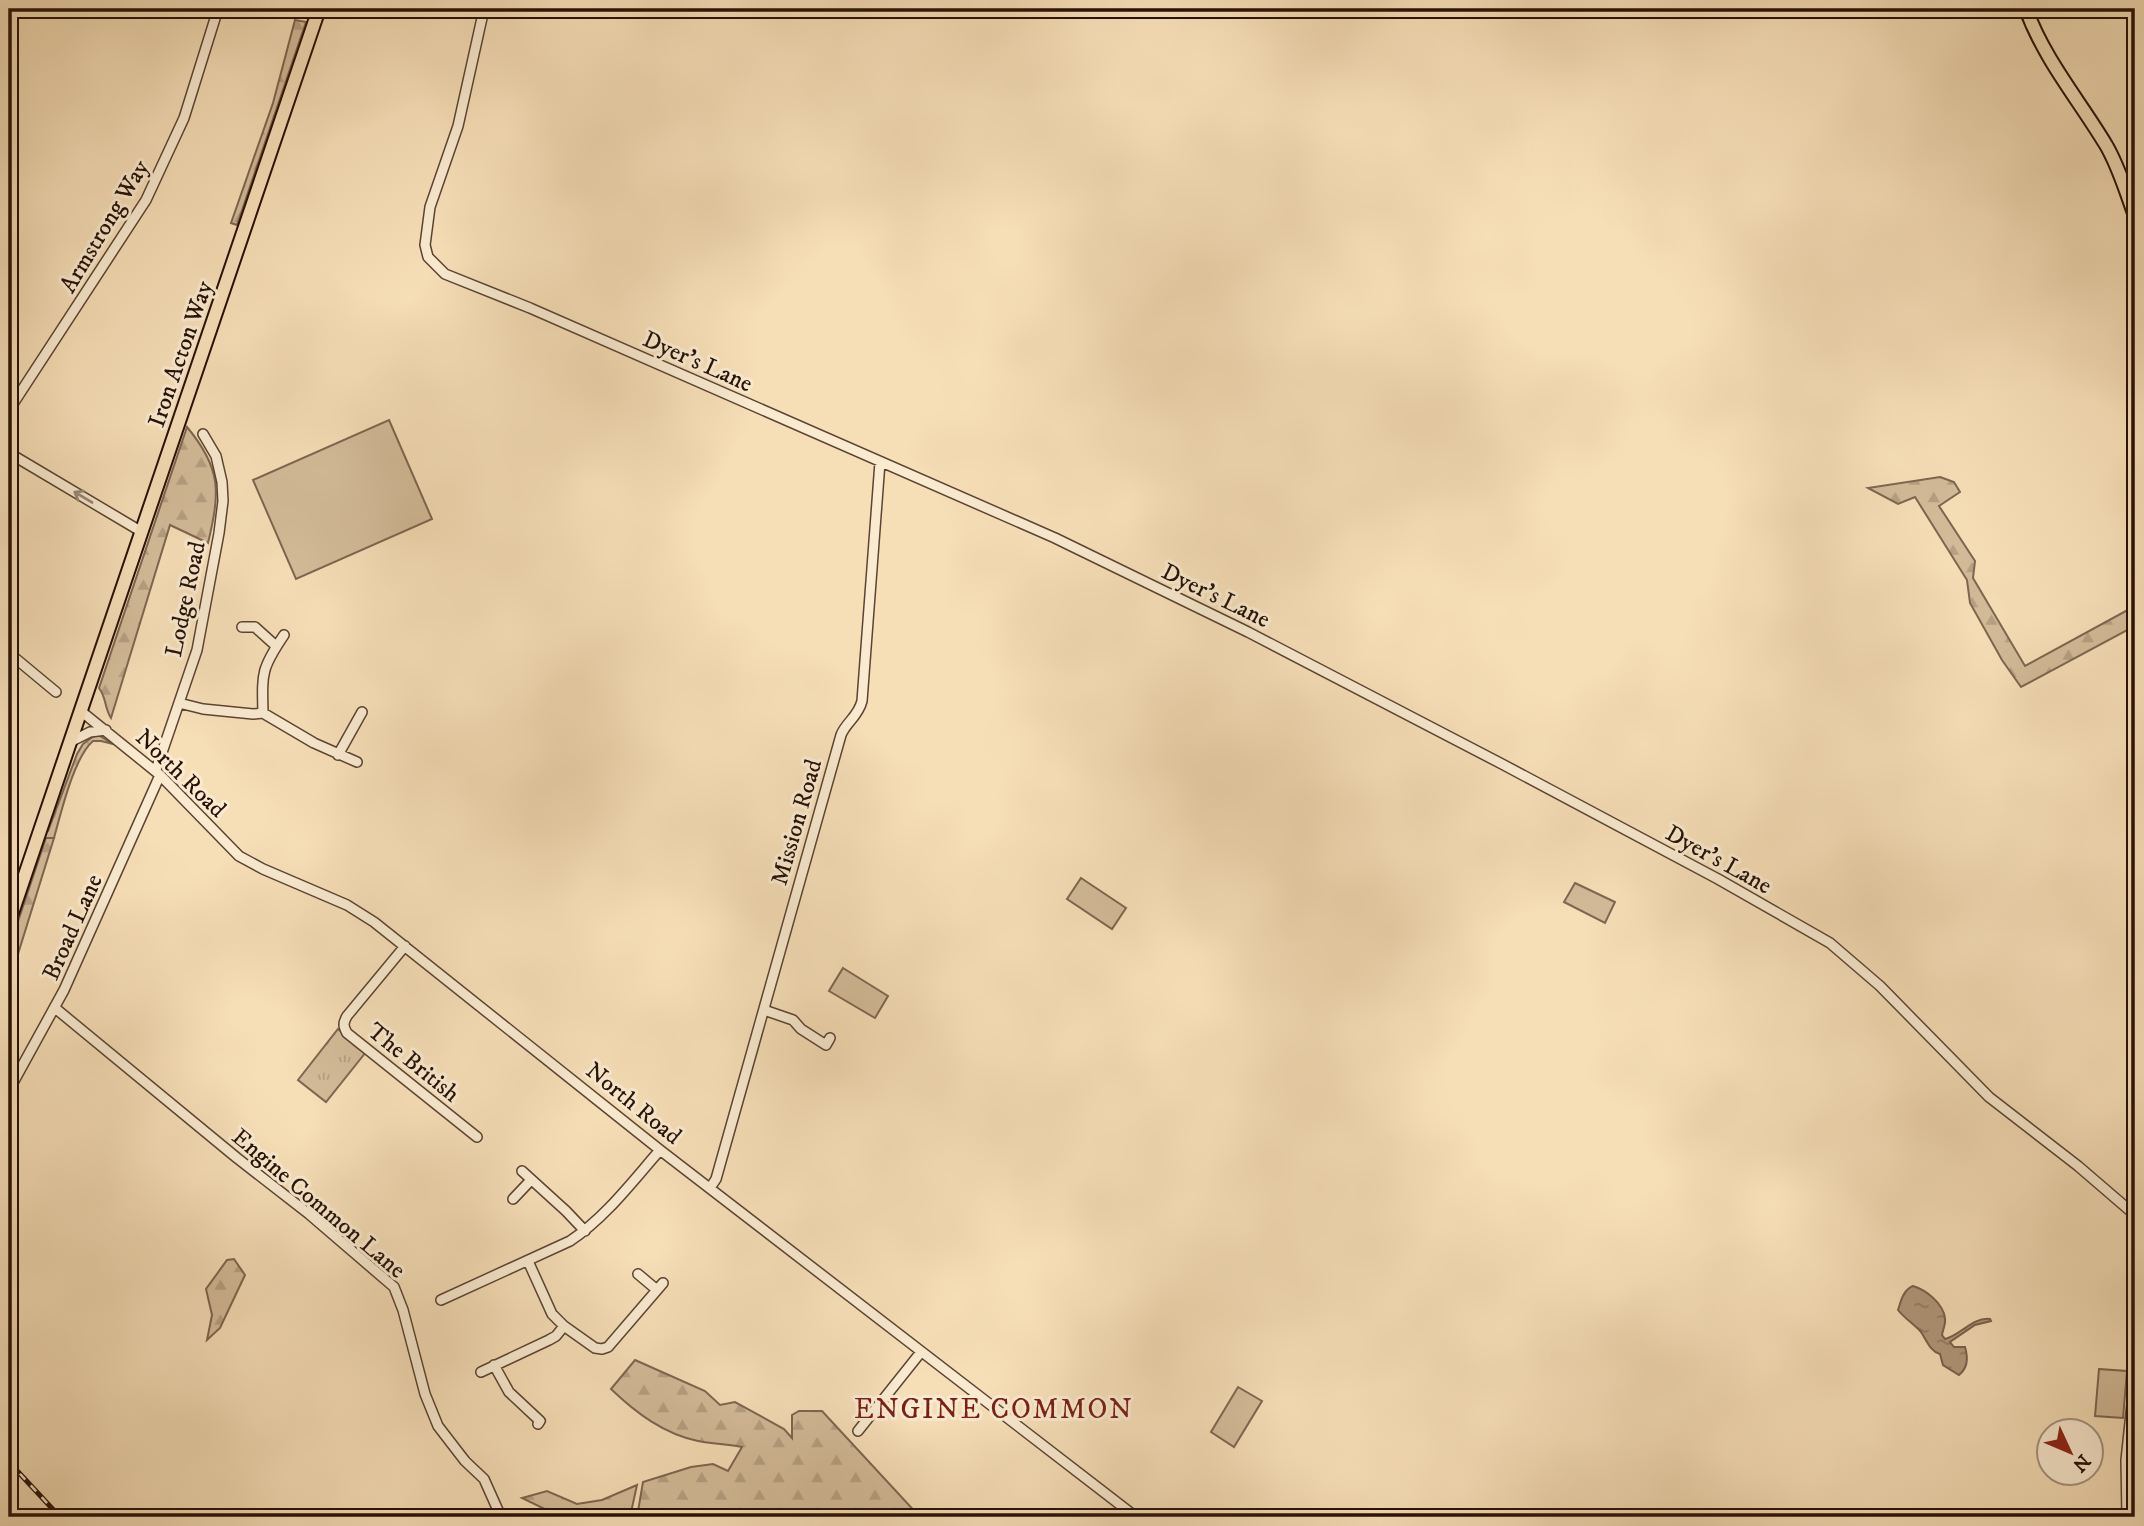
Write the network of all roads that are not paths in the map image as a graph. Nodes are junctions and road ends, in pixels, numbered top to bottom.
1 (218, 9) edge
2 (318, 9) edge
3 (484, 9) edge
4 (2026, 9) edge
5 (2135, 215) edge
6 (9, 410) edge
7 (203, 434) dead end
8 (9, 453) edge
9 (880, 462) junction
10 (142, 533) junction
11 (242, 627) dead end
12 (284, 635) dead end
13 (276, 646) junction
14 (9, 653) edge
15 (56, 692) dead end
16 (179, 703) junction
17 (82, 712) junction
18 (362, 712) dead end
19 (263, 713) junction
20 (106, 730) junction
21 (71, 742) junction
22 (338, 755) junction
23 (357, 762) dead end
24 (158, 773) junction
25 (9, 922) edge
26 (405, 946) junction
27 (55, 1008) junction
28 (764, 1010) junction
29 (830, 1038) dead end
30 (9, 1090) edge
31 (477, 1137) dead end
32 (660, 1150) junction
33 (522, 1171) dead end
34 (531, 1180) junction
35 (710, 1188) junction
36 (513, 1199) dead end
37 (2135, 1215) edge
38 (585, 1231) junction
39 (528, 1261) junction
40 (638, 1274) dead end
41 (441, 1300) dead end
42 (564, 1326) junction
43 (921, 1352) junction
44 (494, 1366) junction
45 (481, 1371) dead end
46 (2135, 1376) edge
47 (538, 1424) dead end
48 (858, 1431) dead end
49 (501, 1517) edge
50 (1136, 1517) edge
51 (2127, 1517) edge

1 - 6 street, Armstrong Way
2 - 10 main road, Iron Acton Way
3 - 9 street, Dyer's Lane
4 - 5 main road
7 - 16 street, Lodge Road
10 -> 8 street
9 - 28 street, Mission Road
9 - 37 street, Dyer's Lane
10 - 17 main road, Iron Acton Way
11 - 13 street
12 - 13 street
13 - 19 street
14 - 15 street
16 - 19 street
16 - 24 street, Lodge Road
17 - 20 street, North Road
17 - 21 main road, Iron Acton Way
18 - 22 street
19 - 22 street
20 - 21 street, North Road
20 - 24 street, North Road
21 - 25 main road, Iron Acton Way
22 - 23 street
24 - 26 street, North Road
24 - 27 street, Broad Lane
26 - 31 street, The British
26 - 32 street, North Road
27 - 30 street, Broad Lane
27 - 49 street, Engine Common Lane
28 - 29 street
28 - 35 street, Mission Road
32 - 35 street, North Road
32 - 38 street
33 - 34 street
34 - 36 street
34 - 38 street
35 - 43 street, North Road
38 - 39 street
39 - 41 street
39 - 42 street
40 - 42 street
42 - 44 street
43 - 48 street
43 - 50 street, North Road
44 - 45 street
44 - 47 street
46 - 51 street

